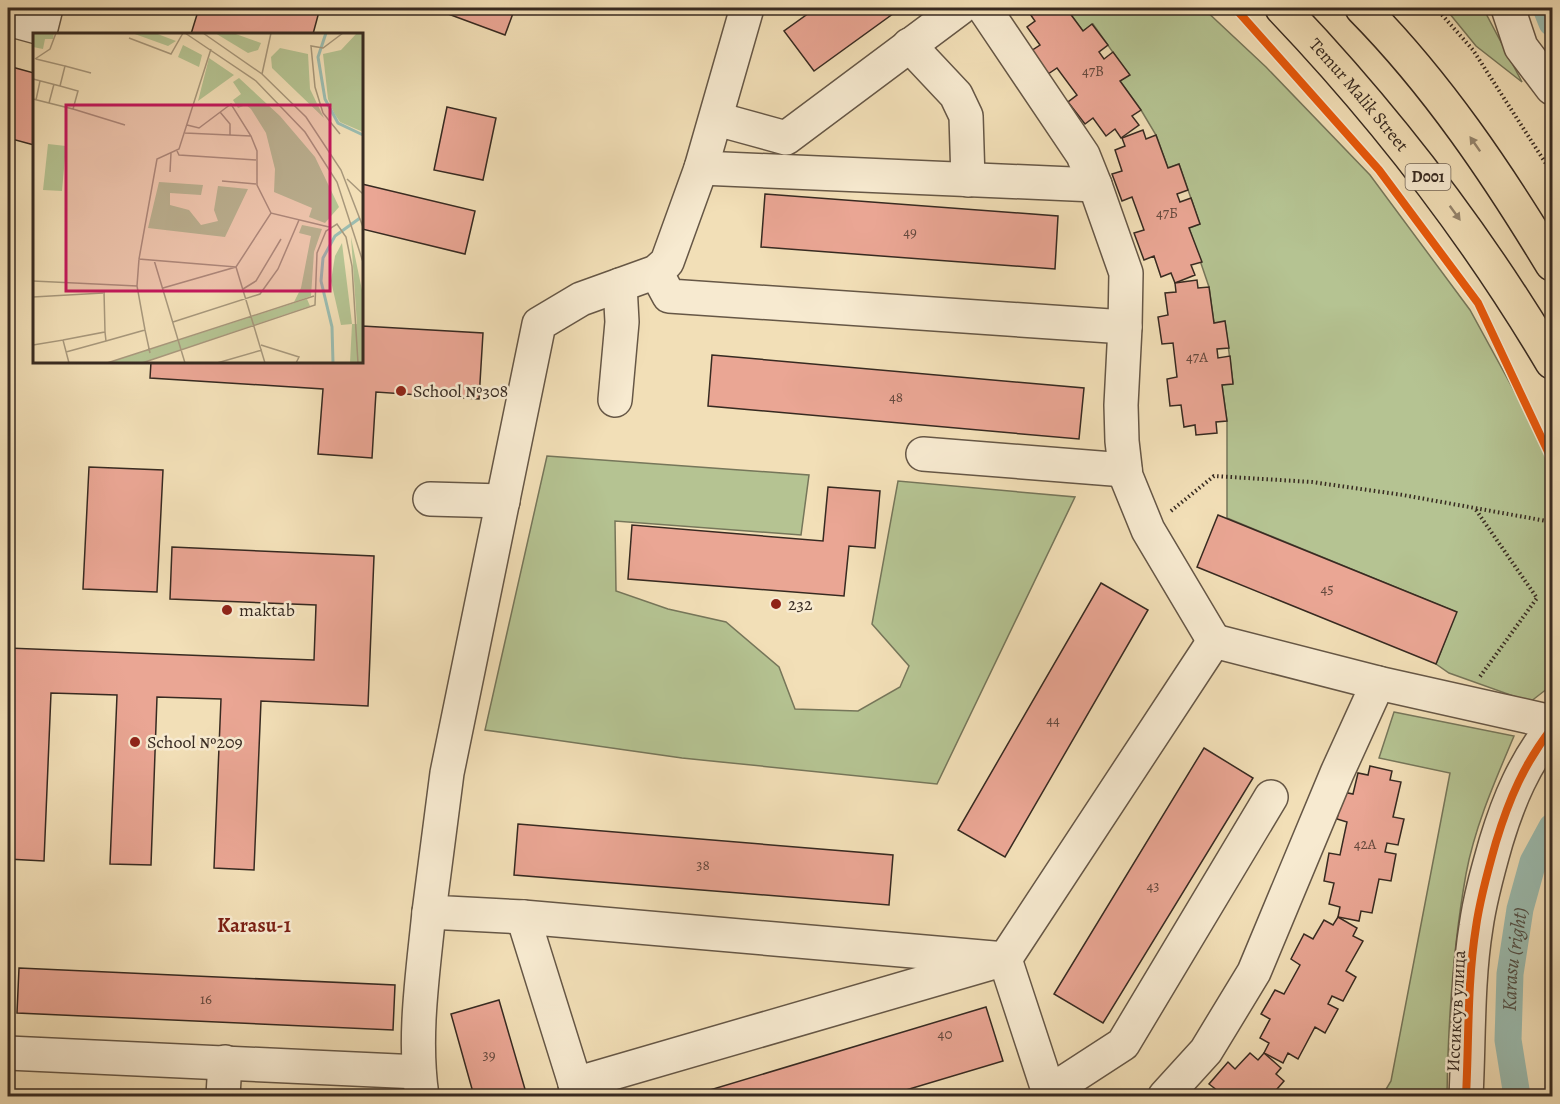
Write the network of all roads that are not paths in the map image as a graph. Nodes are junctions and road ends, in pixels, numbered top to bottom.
1 (747, 8) edge
2 (960, 8) edge
3 (984, 8) edge
4 (1282, 8) edge
5 (1362, 8) edge
6 (1508, 8) edge
7 (8, 19) edge
8 (46, 23) edge
9 (909, 45) junction
10 (1552, 88) edge
11 (717, 119) junction
12 (701, 168) junction
13 (968, 180) junction
14 (1095, 185) junction
15 (1552, 264) edge
16 (656, 272) junction
17 (620, 285) junction
18 (1125, 327) junction
19 (1552, 362) edge
20 (615, 400) dead end
21 (923, 454) dead end
22 (1125, 470) junction
23 (430, 499) dead end
24 (503, 501) junction
25 (1214, 641) junction
26 (1378, 683) junction
27 (1552, 722) edge
28 (1552, 728) edge
29 (1271, 797) dead end
30 (429, 912) junction
31 (523, 917) junction
32 (1005, 958) junction
33 (8, 1053) edge
34 (225, 1062) junction
35 (420, 1084) edge
36 (577, 1090) edge
37 (1049, 1094) edge
38 (223, 1096) edge
39 (1165, 1096) edge
40 (1466, 1096) edge

1 - 11 street
2 - 9 street
3 - 14 street
4 -> 19 highway, Temur Malik Street / D001
15 -> 5 highway
6 - 10 street
7 - 8 street
9 - 11 street
9 - 13 street
11 - 12 street
12 - 13 street
12 - 16 street
13 - 14 street
14 - 18 street
16 - 17 street
16 - 18 street
17 - 20 street
17 - 24 street
18 - 22 street
21 - 22 street
22 - 25 street
23 - 24 street
24 - 30 street
25 - 26 street
25 - 32 street
26 - 27 street
26 - 39 street
28 - 40 street, Иссиксув улица
29 - 37 street
30 - 31 street
30 - 35 street
31 - 32 street
31 - 36 street
32 - 36 street
32 - 37 street
33 - 34 street
34 - 35 street
34 - 38 street

